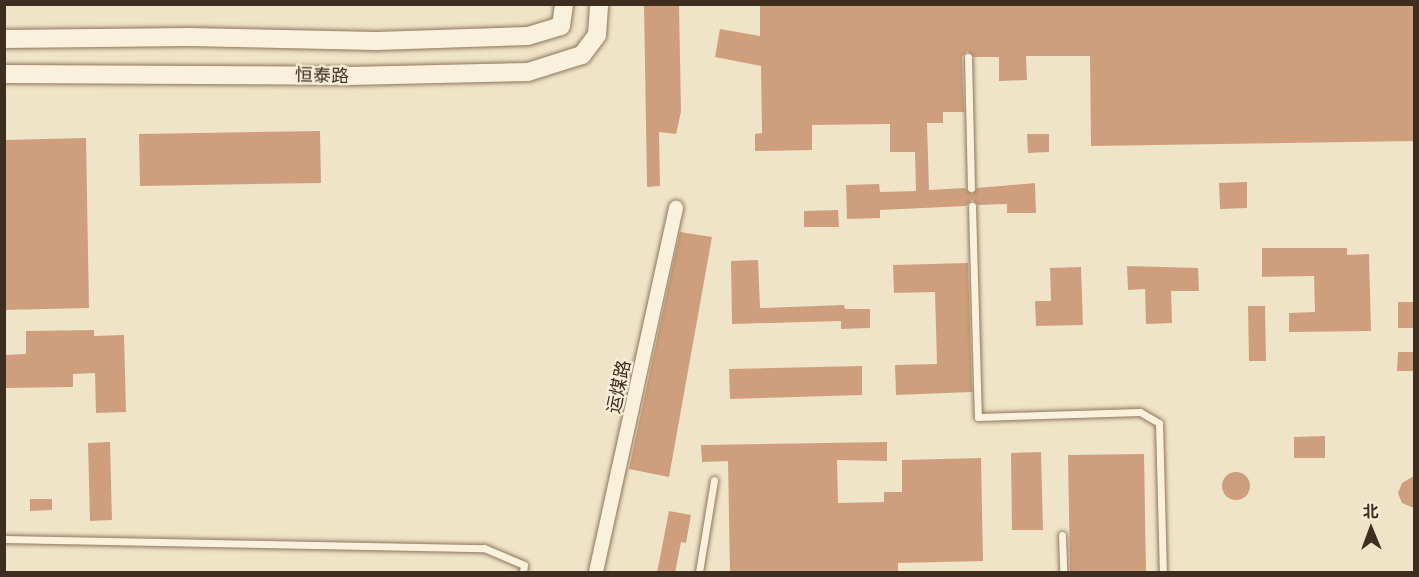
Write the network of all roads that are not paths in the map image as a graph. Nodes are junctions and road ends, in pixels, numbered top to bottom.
1 (564, 4) edge
2 (599, 4) edge
3 (4, 39) edge
4 (968, 57) dead end
5 (4, 74) edge
6 (972, 188) dead end
7 (972, 206) dead end
8 (676, 208) dead end
9 (714, 480) dead end
10 (1062, 535) dead end
11 (4, 539) edge
12 (523, 573) edge
13 (596, 573) edge
14 (699, 573) edge
15 (1063, 573) edge
16 (1163, 573) edge

1 - 3 street, 恒泰路
2 - 5 street, 恒泰路
4 - 6 lane
7 - 16 lane
8 - 13 street, 运煤路
9 - 14 lane
10 - 15 lane
11 - 12 lane

